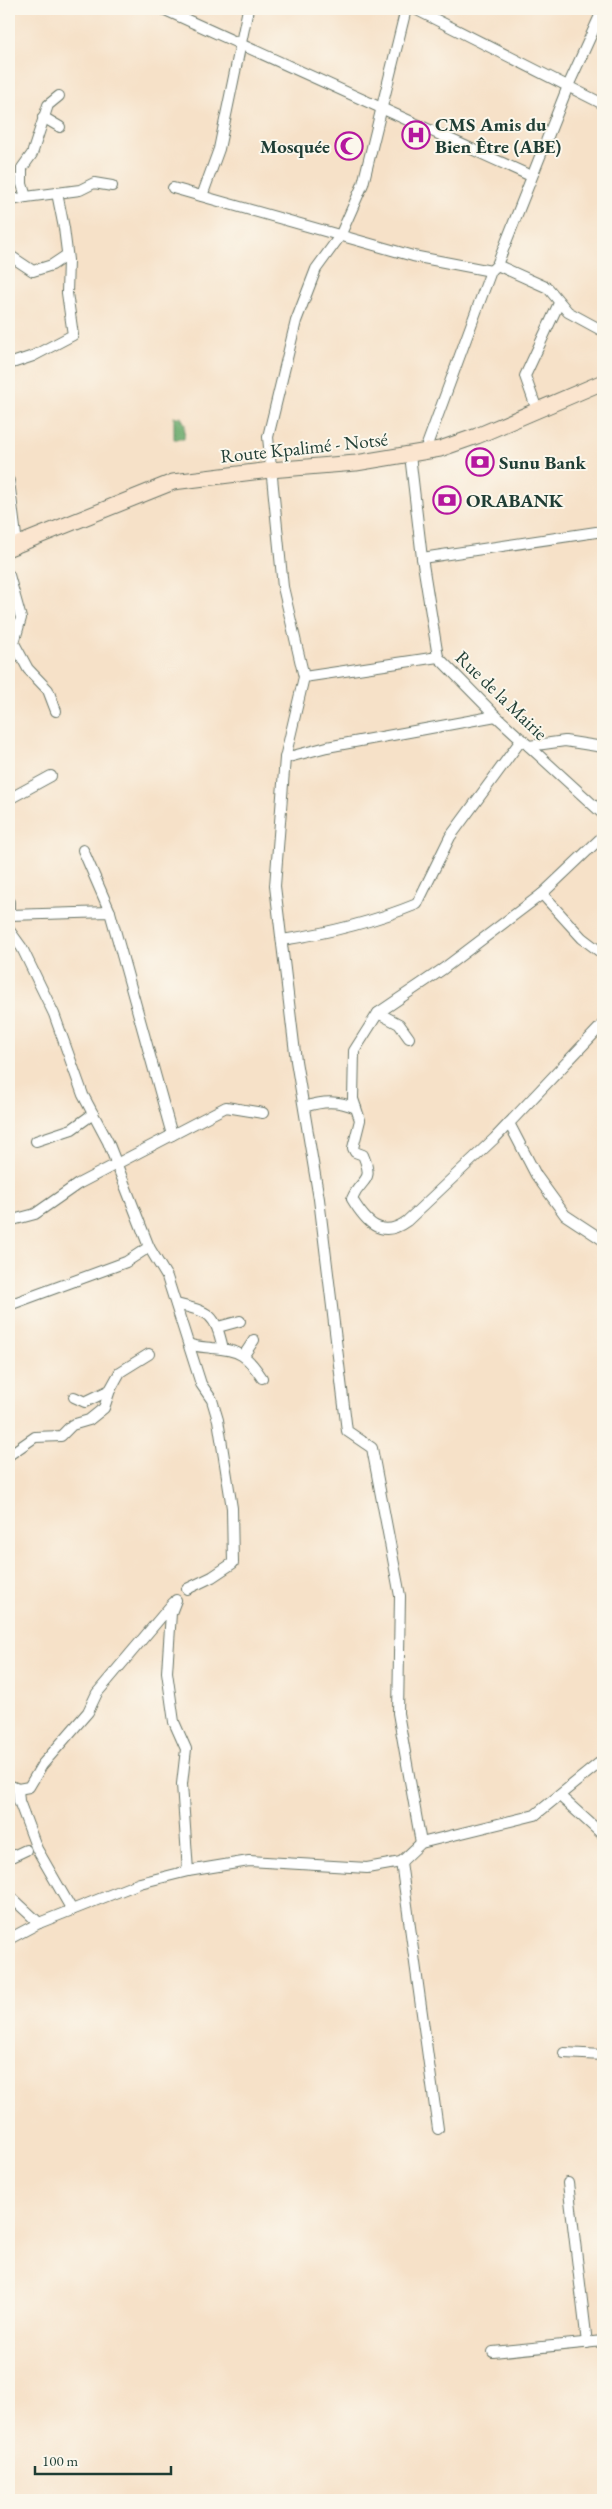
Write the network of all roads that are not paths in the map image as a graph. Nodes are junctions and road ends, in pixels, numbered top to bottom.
1 (163, 9) edge
2 (248, 9) edge
3 (406, 9) edge
4 (415, 9) edge
5 (603, 9) edge
6 (239, 44) junction
7 (568, 86) junction
8 (59, 96) dead end
9 (603, 104) edge
10 (380, 106) junction
11 (43, 117) junction
12 (60, 127) dead end
13 (531, 176) junction
14 (112, 186) dead end
15 (173, 188) dead end
16 (58, 193) junction
17 (26, 196) junction
18 (202, 196) junction
19 (9, 201) edge
20 (340, 236) junction
21 (9, 255) edge
22 (67, 255) junction
23 (494, 268) junction
24 (558, 302) junction
25 (603, 331) edge
26 (9, 364) edge
27 (603, 382) edge
28 (537, 410) junction
29 (417, 454) junction
30 (270, 470) junction
31 (9, 482) edge
32 (603, 532) edge
33 (13, 546) edge
34 (422, 558) junction
35 (9, 575) edge
36 (438, 657) junction
37 (304, 677) junction
38 (56, 711) dead end
39 (496, 716) junction
40 (526, 742) junction
41 (603, 747) edge
42 (285, 758) junction
43 (51, 776) dead end
44 (9, 799) edge
45 (603, 814) edge
46 (603, 836) edge
47 (84, 850) dead end
48 (542, 894) junction
49 (9, 902) edge
50 (9, 909) edge
51 (110, 912) junction
52 (9, 915) edge
53 (9, 930) edge
54 (282, 940) junction
55 (603, 954) edge
56 (378, 1014) junction
57 (603, 1024) edge
58 (409, 1038) dead end
59 (304, 1107) junction
60 (356, 1108) junction
61 (263, 1112) dead end
62 (93, 1114) junction
63 (509, 1123) junction
64 (172, 1135) junction
65 (36, 1141) dead end
66 (116, 1164) junction
67 (10, 1221) edge
68 (603, 1240) edge
69 (149, 1247) junction
70 (176, 1304) junction
71 (9, 1306) edge
72 (240, 1321) dead end
73 (218, 1327) junction
74 (254, 1340) dead end
75 (189, 1344) junction
76 (223, 1349) junction
77 (149, 1354) dead end
78 (244, 1355) junction
79 (262, 1378) dead end
80 (110, 1390) junction
81 (74, 1398) dead end
82 (9, 1455) edge
83 (187, 1589) dead end
84 (603, 1760) edge
85 (13, 1788) edge
86 (560, 1796) junction
87 (603, 1835) edge
88 (421, 1843) junction
89 (26, 1850) dead end
90 (9, 1858) edge
91 (401, 1862) junction
92 (188, 1871) junction
93 (9, 1895) edge
94 (72, 1910) junction
95 (39, 1923) junction
96 (9, 1939) edge
97 (564, 2053) dead end
98 (603, 2055) edge
99 (438, 2129) dead end
100 (568, 2183) dead end
101 (603, 2341) edge
102 (587, 2343) junction
103 (493, 2352) dead end

1 - 6 street
2 - 6 street
3 - 10 street
4 - 7 street
5 - 7 street
6 - 10 street
6 - 18 street
7 - 9 street
7 - 13 street
8 - 11 street
10 - 13 street
10 - 20 street
11 - 12 street
11 - 17 street
13 - 23 street
14 - 16 street
15 - 18 street
16 - 17 street
16 - 22 street
17 - 19 street
18 - 20 street
20 - 23 street
20 - 30 street
21 - 22 street
22 - 26 street
23 - 24 street
23 - 29 street
24 - 25 street
24 - 28 street
27 - 28 main road, Route Kpalimé - Notsé
28 - 29 main road, Route Kpalimé - Notsé
29 - 30 main road, Route Kpalimé - Notsé
29 - 34 street, Rue de la Mairie
30 - 33 main road, Route Kpalimé - Notsé
30 - 37 street
31 - 33 street
32 - 34 street
34 - 36 street, Rue de la Mairie
35 - 38 street
36 - 37 street
36 - 39 street, Rue de la Mairie
37 - 42 street
39 - 40 street, Rue de la Mairie
39 - 42 street
40 - 41 street
40 - 45 street, Rue de la Mairie
40 - 54 street
42 - 54 street
43 - 44 street
46 - 48 street
47 - 51 street
48 - 55 street
48 - 56 street
49 - 50 street
51 - 52 street
51 - 64 street
53 - 62 street
54 - 59 street
56 - 58 street
56 - 60 street
57 - 63 street
59 - 60 street
59 - 88 street
60 - 63 street
61 - 64 street
62 - 65 street
62 - 66 street
63 - 68 street
64 - 66 street
66 - 67 street
66 - 69 street
69 - 70 street
69 - 71 street
70 - 73 street
70 - 75 street
72 - 73 street
73 - 76 street
74 - 78 street
75 - 76 street
75 - 83 street
76 - 78 street
77 - 80 street
78 - 79 street
80 - 81 street
80 - 82 street
84 - 86 street
85 - 92 street
85 - 94 street
86 - 87 street
86 - 88 street
88 - 91 street
89 - 90 street
91 - 92 street
91 - 99 street
92 - 94 street
93 - 95 street
94 - 95 street
95 - 96 street
97 - 98 street
100 - 102 street
101 - 102 street
102 - 103 street

